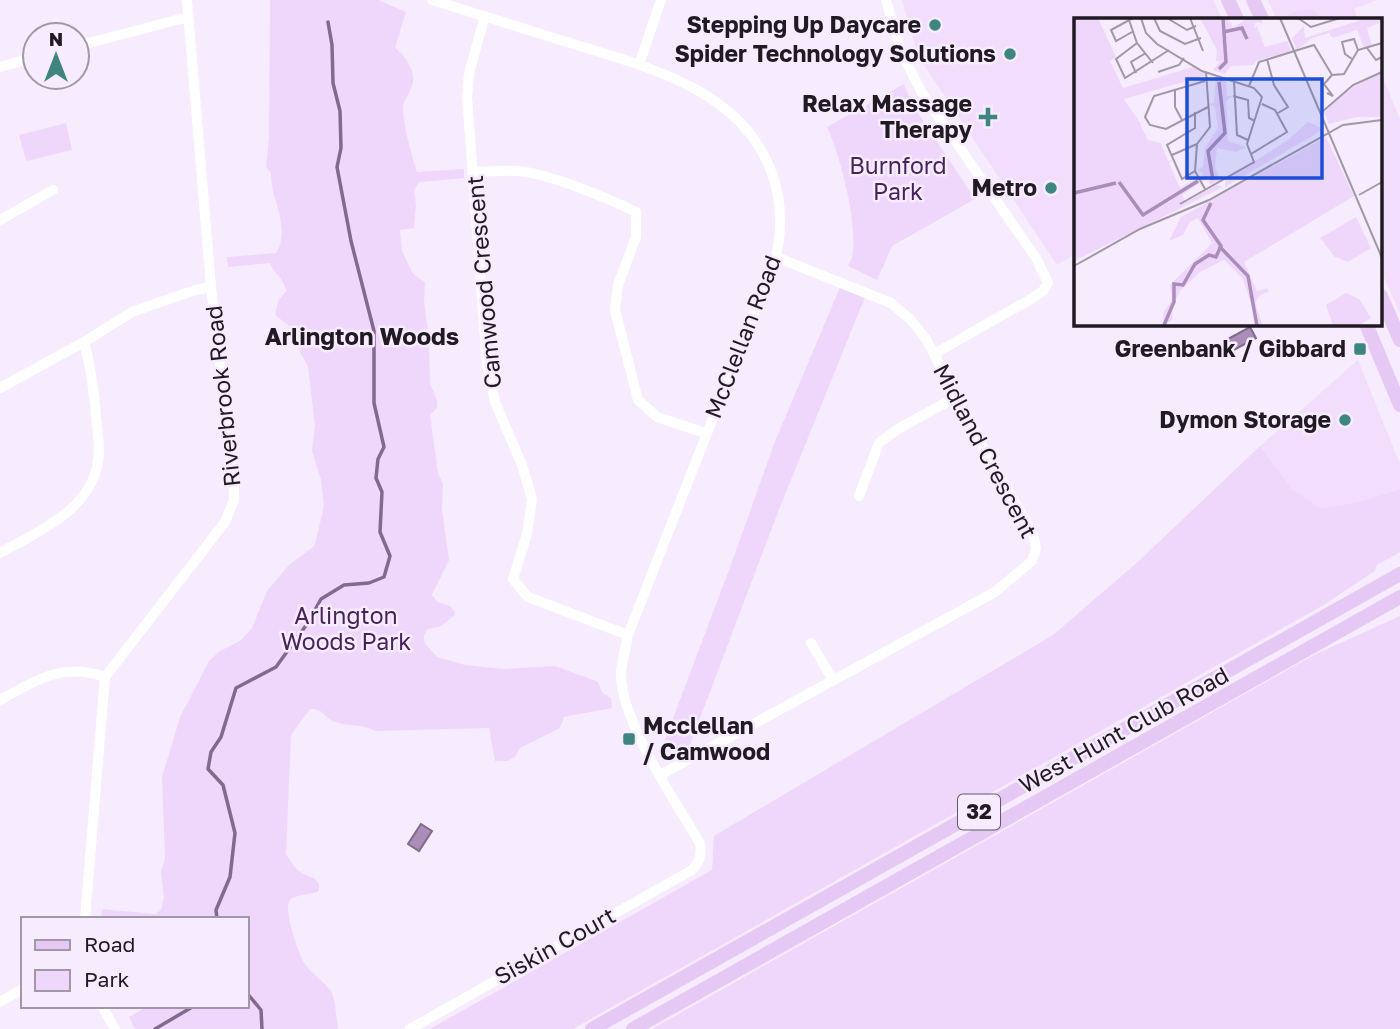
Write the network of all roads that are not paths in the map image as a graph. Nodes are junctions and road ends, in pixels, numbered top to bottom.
1 (187, 0) edge
2 (432, 0) edge
3 (661, 0) edge
4 (886, 0) edge
5 (1228, 0) edge
6 (1253, 0) edge
7 (485, 16) junction
8 (188, 17) junction
9 (1237, 18) edge
10 (1262, 18) edge
11 (91, 42) edge
12 (21, 61) edge
13 (639, 65) junction
14 (0, 67) edge
15 (474, 172) junction
16 (53, 190) dead end
17 (0, 220) edge
18 (776, 257) junction
19 (211, 287) junction
20 (1382, 298) edge
21 (1367, 326) edge
22 (1400, 340) edge
23 (84, 342) junction
24 (934, 354) junction
25 (0, 388) edge
26 (956, 397) junction
27 (1400, 405) edge
28 (705, 433) junction
29 (859, 496) dead end
30 (0, 553) edge
31 (1400, 566) edge
32 (1400, 574) edge
33 (1366, 594) junction
34 (1400, 597) edge
35 (628, 635) junction
36 (811, 643) dead end
37 (106, 677) junction
38 (833, 680) junction
39 (0, 700) edge
40 (660, 775) junction
41 (699, 862) joint
42 (85, 917) edge
43 (21, 990) edge
44 (0, 1002) edge
45 (103, 1008) edge
46 (115, 1029) edge
47 (410, 1029) edge
48 (592, 1029) edge
49 (633, 1029) edge

1 - 8 street, Riverbrook Road
2 - 7 street, McClellan Road
3 - 13 street
4 - 24 street
5 - 9 main road
6 - 10 main road
7 - 13 street, McClellan Road
7 - 15 street, Camwood Crescent
8 - 11 street
8 - 19 street, Riverbrook Road
12 - 14 street
13 - 18 street, McClellan Road
15 - 28 street
15 - 35 street, Camwood Crescent
16 - 17 street
18 - 24 street, Midland Crescent
18 - 28 street, McClellan Road
19 - 23 street
19 - 37 street, Riverbrook Road
20 - 22 main road
21 - 27 main road
23 - 25 street
23 - 30 street
24 - 26 street, Midland Crescent
26 - 29 street
26 - 38 street, Midland Crescent
28 - 35 street, McClellan Road
31 - 33 main road
32 - 33 main road, West Hunt Club Road / 32
33 - 48 main road, West Hunt Club Road / 32
34 - 49 main road, West Hunt Club Road / 32
35 - 40 street, McClellan Road
36 - 38 street
37 - 39 street
37 - 42 street
38 - 40 street, Midland Crescent
40 - 41 street, McClellan Road
41 - 47 street, Siskin Court
43 - 44 street
45 - 46 street

